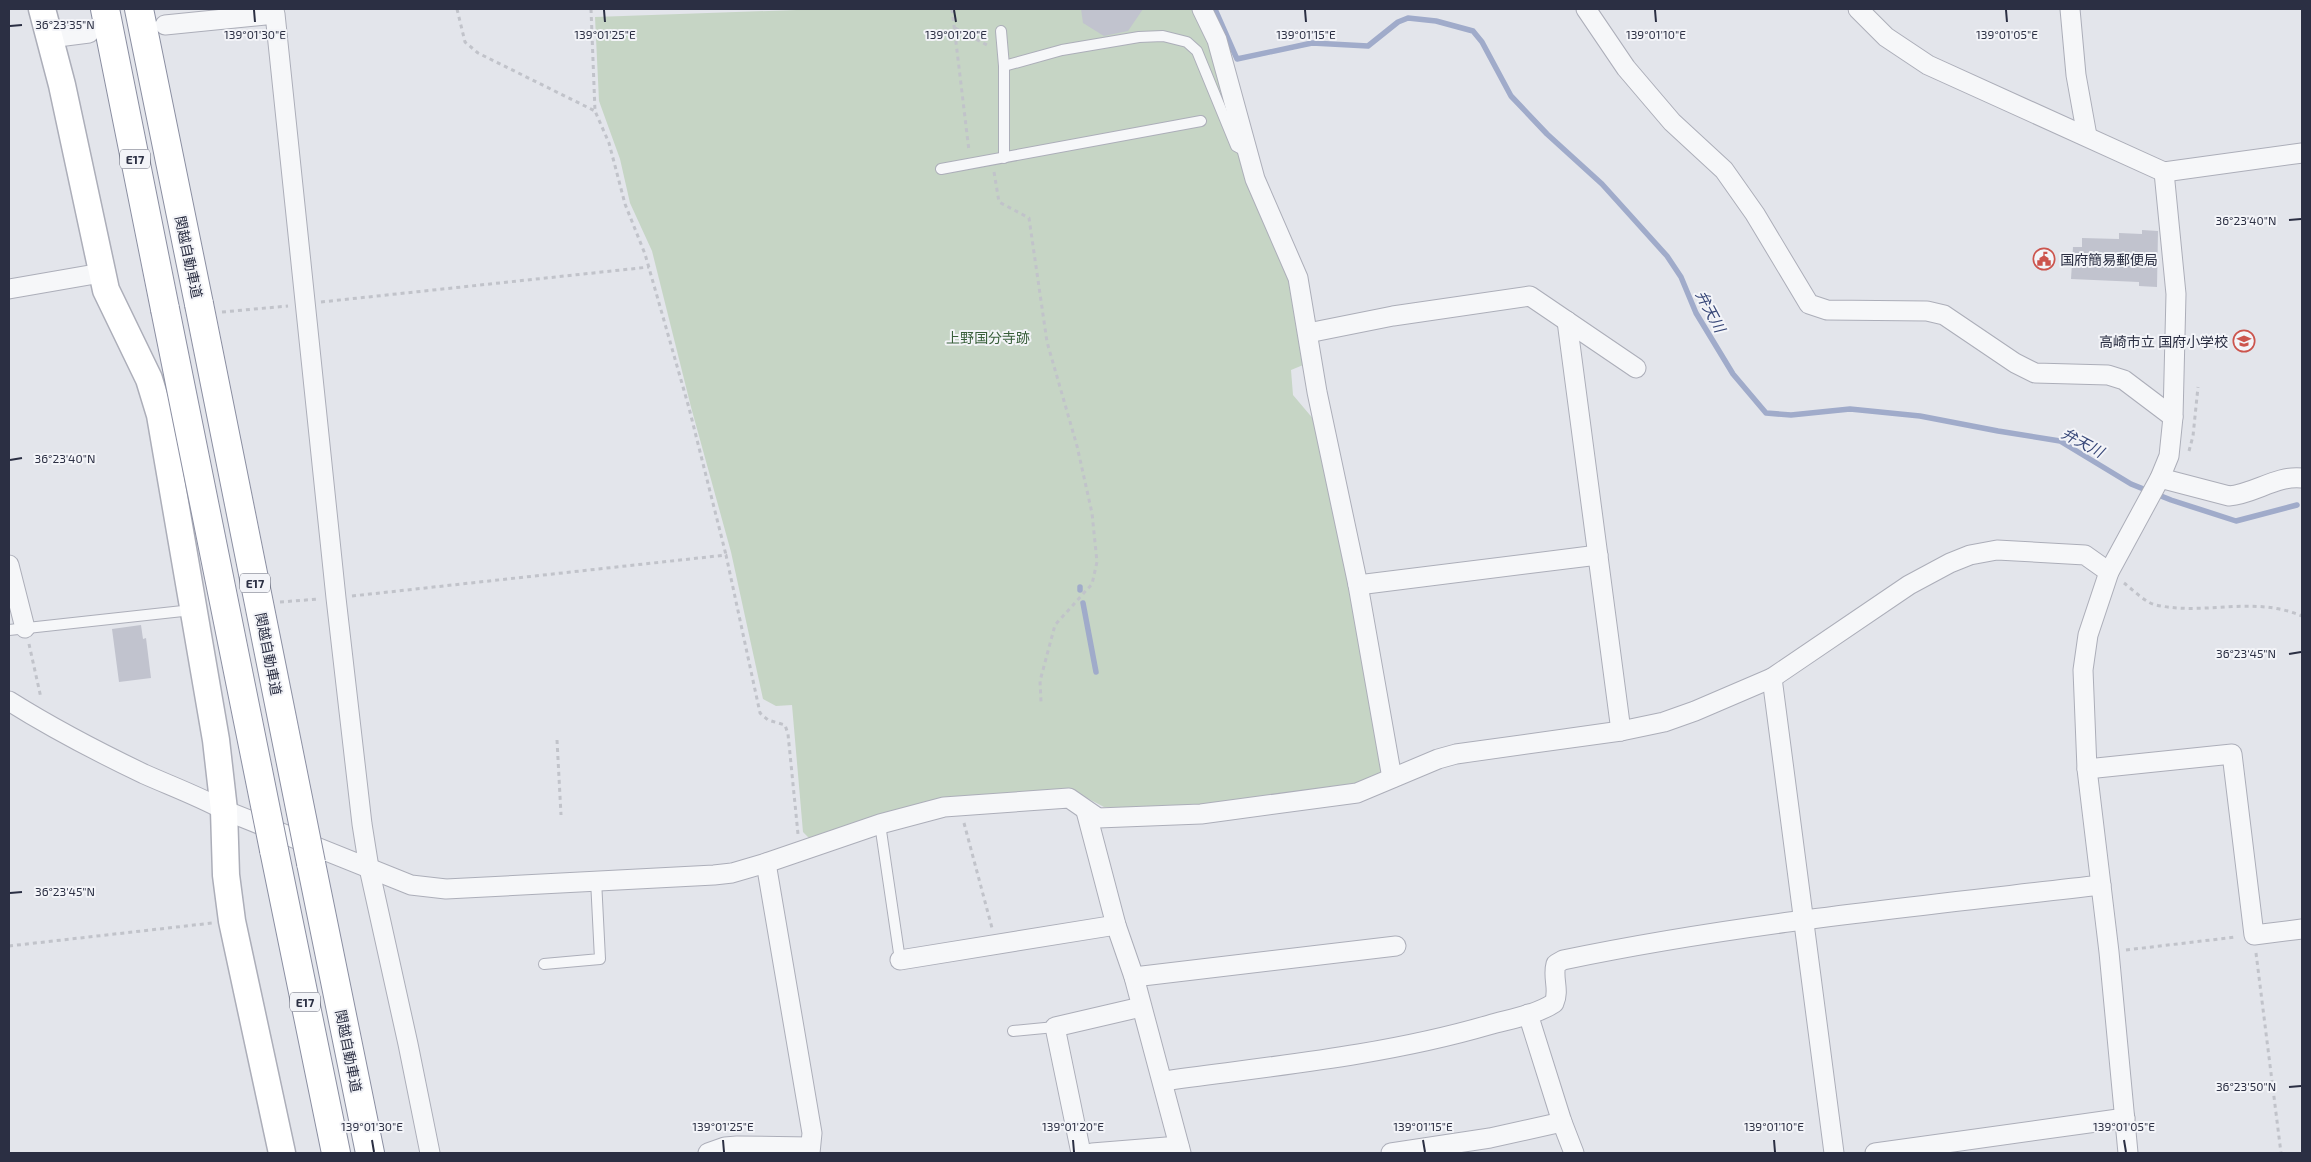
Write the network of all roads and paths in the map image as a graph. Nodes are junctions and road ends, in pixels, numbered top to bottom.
1 (42, 9) edge
2 (104, 9) edge
3 (138, 9) edge
4 (457, 9) edge
5 (591, 9) edge
6 (952, 9) edge
7 (1202, 9) edge
8 (1586, 9) edge
9 (1858, 9) edge
10 (2070, 9) edge
11 (193, 15) edge
12 (165, 25) dead end
13 (954, 27) junction
14 (1001, 31) dead end
15 (89, 33) dead end
16 (50, 38) junction
17 (1003, 53) junction
18 (1004, 66) junction
19 (595, 111) junction
20 (1201, 121) dead end
21 (2087, 136) junction
22 (1248, 153) junction
23 (2302, 153) edge
24 (1004, 158) junction
25 (992, 160) junction
26 (970, 164) junction
27 (941, 169) dead end
28 (2164, 172) junction
29 (649, 267) junction
30 (102, 273) junction
31 (9, 289) edge
32 (305, 304) junction
33 (1567, 321) junction
34 (1308, 333) junction
35 (1636, 368) dead end
36 (2172, 417) junction
37 (2302, 478) edge
38 (2157, 482) junction
39 (726, 555) junction
40 (1598, 555) junction
41 (9, 564) edge
42 (2109, 572) junction
43 (1358, 585) junction
44 (336, 598) junction
45 (278, 602) dead end
46 (192, 610) junction
47 (2302, 616) edge
48 (17, 629) edge
49 (1772, 678) junction
50 (9, 701) edge
51 (1041, 702) dead end
52 (47, 725) junction
53 (1621, 731) junction
54 (557, 740) dead end
55 (2087, 769) junction
56 (1392, 778) junction
57 (959, 806) junction
58 (224, 810) junction
59 (1086, 811) junction
60 (560, 815) dead end
61 (880, 824) junction
62 (800, 852) junction
63 (766, 863) junction
64 (369, 868) junction
65 (596, 880) junction
66 (2101, 885) junction
67 (1803, 920) junction
68 (232, 921) junction
69 (1116, 925) junction
70 (2302, 929) edge
71 (2254, 935) junction
72 (997, 945) junction
73 (9, 946) edge
74 (1396, 946) dead end
75 (2109, 952) junction
76 (900, 960) joint
77 (544, 964) dead end
78 (1134, 977) junction
79 (1141, 1007) junction
80 (1528, 1014) junction
81 (1055, 1027) junction
82 (1013, 1031) dead end
83 (1163, 1081) junction
84 (2125, 1118) junction
85 (1562, 1122) junction
86 (1180, 1149) edge
87 (810, 1150) edge
88 (282, 1153) edge
89 (336, 1153) edge
90 (370, 1153) edge
91 (430, 1153) edge
92 (708, 1153) edge
93 (1081, 1153) edge
94 (1092, 1153) edge
95 (1391, 1153) edge
96 (1574, 1153) edge
97 (1834, 1153) edge
98 (1875, 1153) edge
99 (2128, 1153) edge
100 (2281, 1153) edge

1 - 16 street
2 - 89 highway, E17, bridge
3 - 90 highway, 関越自動車道 / E17, bridge
4 - 19 path
5 - 19 path
6 - 13 path
7 - 22 street
8 - 36 street
9 - 21 street
10 - 21 street
11 - 12 street
11 - 32 street
13 - 17 path
13 - 26 path
14 - 17 lane
15 - 16 street
16 - 30 street
17 - 18 lane
18 - 22 lane
18 - 24 lane
19 - 29 path
20 - 24 lane
21 - 28 street
22 - 34 street
23 - 28 street
24 - 25 lane
25 - 26 lane
25 - 51 path
26 - 27 lane
28 - 36 street
29 - 32 path
29 - 39 path
30 - 31 street
30 - 46 street
32 - 44 street
33 - 34 street
33 - 35 street
33 - 40 street
34 - 43 street
36 - 38 street
37 - 38 street
38 - 42 street
39 - 44 path
39 - 62 path
40 - 43 street
40 - 53 street
41 - 48 street
42 - 47 path
42 - 49 street
42 - 55 street
43 - 56 street
44 - 45 path
44 - 64 street
46 - 48 lane
46 - 58 street
48 - 52 path
49 - 53 street
49 - 67 street
50 - 52 street
52 - 58 street
53 - 56 street
54 - 60 path
55 - 66 street
55 - 71 street
56 - 59 street
57 - 59 street
57 - 61 street
57 - 72 path
58 - 64 street
58 - 68 street
59 - 69 street
61 - 62 street
61 - 76 lane
62 - 63 street
63 - 65 street
63 - 87 street
64 - 65 street
64 - 91 street
65 - 77 lane
66 - 67 street
66 - 75 street
67 - 80 street
67 - 97 street
68 - 73 path
68 - 88 street
69 - 72 street
69 - 78 street
70 - 71 street
71 - 75 path
71 - 100 path
72 - 76 street
74 - 78 street
75 - 84 street
78 - 79 street
79 - 81 street
79 - 83 street
80 - 83 street
80 - 85 street
81 - 82 lane
81 - 93 street
83 - 86 street
84 - 98 street
84 - 99 street
85 - 95 street
85 - 96 street
86 - 94 street
87 - 92 street

